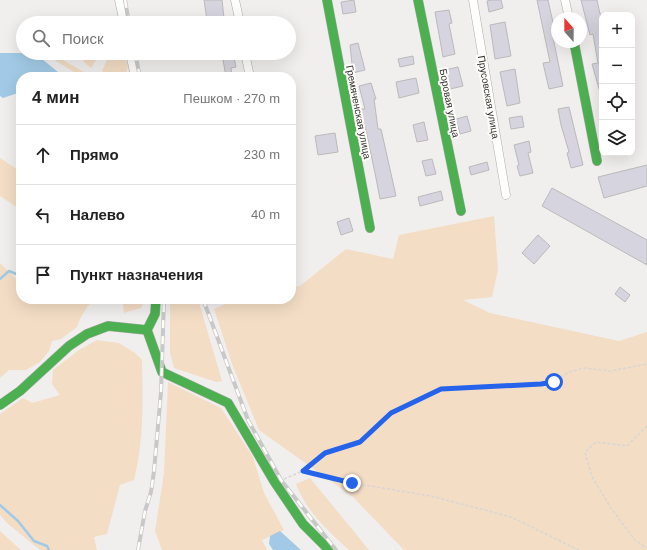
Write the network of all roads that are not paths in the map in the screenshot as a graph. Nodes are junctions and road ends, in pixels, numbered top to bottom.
1 (120, 0) edge
2 (235, 0) edge
3 (326, 0) edge
4 (418, 0) edge
5 (473, 0) edge
6 (565, 0) edge
7 (568, 12) edge
8 (123, 16) edge
9 (238, 16) edge
10 (575, 48) edge
11 (131, 60) edge
12 (247, 60) edge
13 (134, 72) edge
14 (249, 72) edge
15 (597, 161) dead end
16 (506, 195) dead end
17 (461, 211) dead end
18 (370, 228) dead end
19 (156, 304) edge
20 (147, 330) junction
21 (0, 405) edge
22 (329, 550) edge

1 - 8 street
2 - 9 street
3 - 18 street, Гремяченская улица
4 - 17 street, Боровая улица
5 - 16 street, Прусовская улица
6 - 7 street
10 - 15 street
11 - 13 street
12 - 14 street
19 - 20 street
20 - 21 street
20 - 22 street

